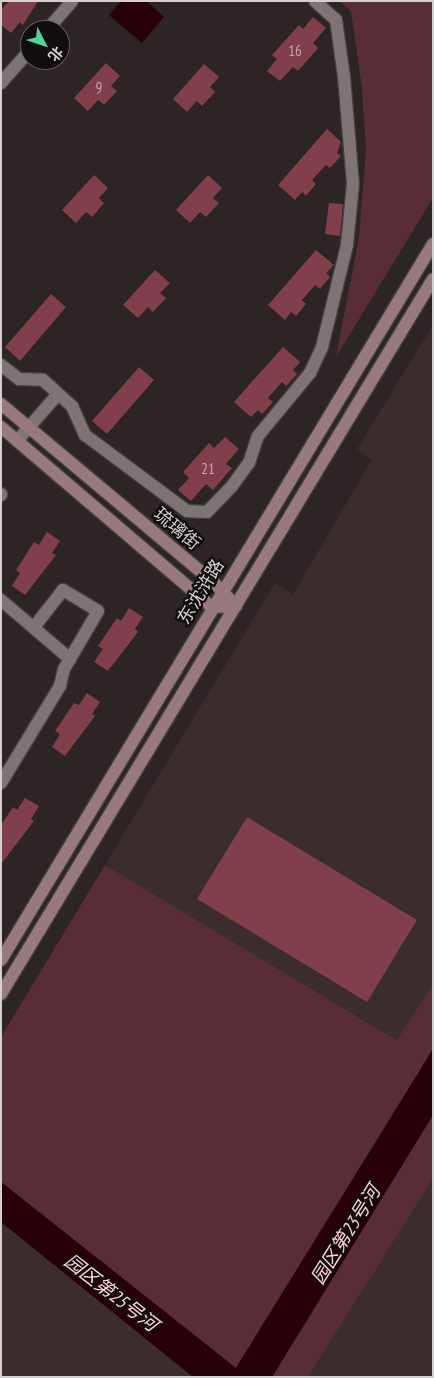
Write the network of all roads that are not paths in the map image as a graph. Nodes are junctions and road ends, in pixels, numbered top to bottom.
1 (72, 1) edge
2 (315, 1) edge
3 (56, 20) edge
4 (20, 61) edge
5 (1, 82) edge
6 (433, 244) edge
7 (433, 280) edge
8 (1, 365) edge
9 (58, 394) junction
10 (1, 404) edge
11 (29, 427) junction
12 (1, 428) edge
13 (17, 441) junction
14 (222, 590) junction
15 (1, 600) edge
16 (236, 606) junction
17 (212, 607) junction
18 (34, 628) junction
19 (70, 659) junction
20 (1, 782) edge
21 (1, 960) edge
22 (1, 994) edge

1 - 3 street
2 - 9 street
4 - 5 street
6 - 14 main road, 东沈浒路
7 - 16 main road, 东沈浒路
8 - 9 street
9 - 11 street
10 - 11 main road, 琉璃街
11 - 13 street
11 - 14 main road, 琉璃街
12 - 13 main road, 琉璃街
13 - 17 main road, 琉璃街
14 - 16 main road, 琉璃街
14 - 17 main road, 东沈浒路
15 - 18 street
16 - 17 main road
16 - 22 main road, 东沈浒路
17 - 21 main road, 东沈浒路
18 - 19 street
18 - 19 street
19 - 20 street

